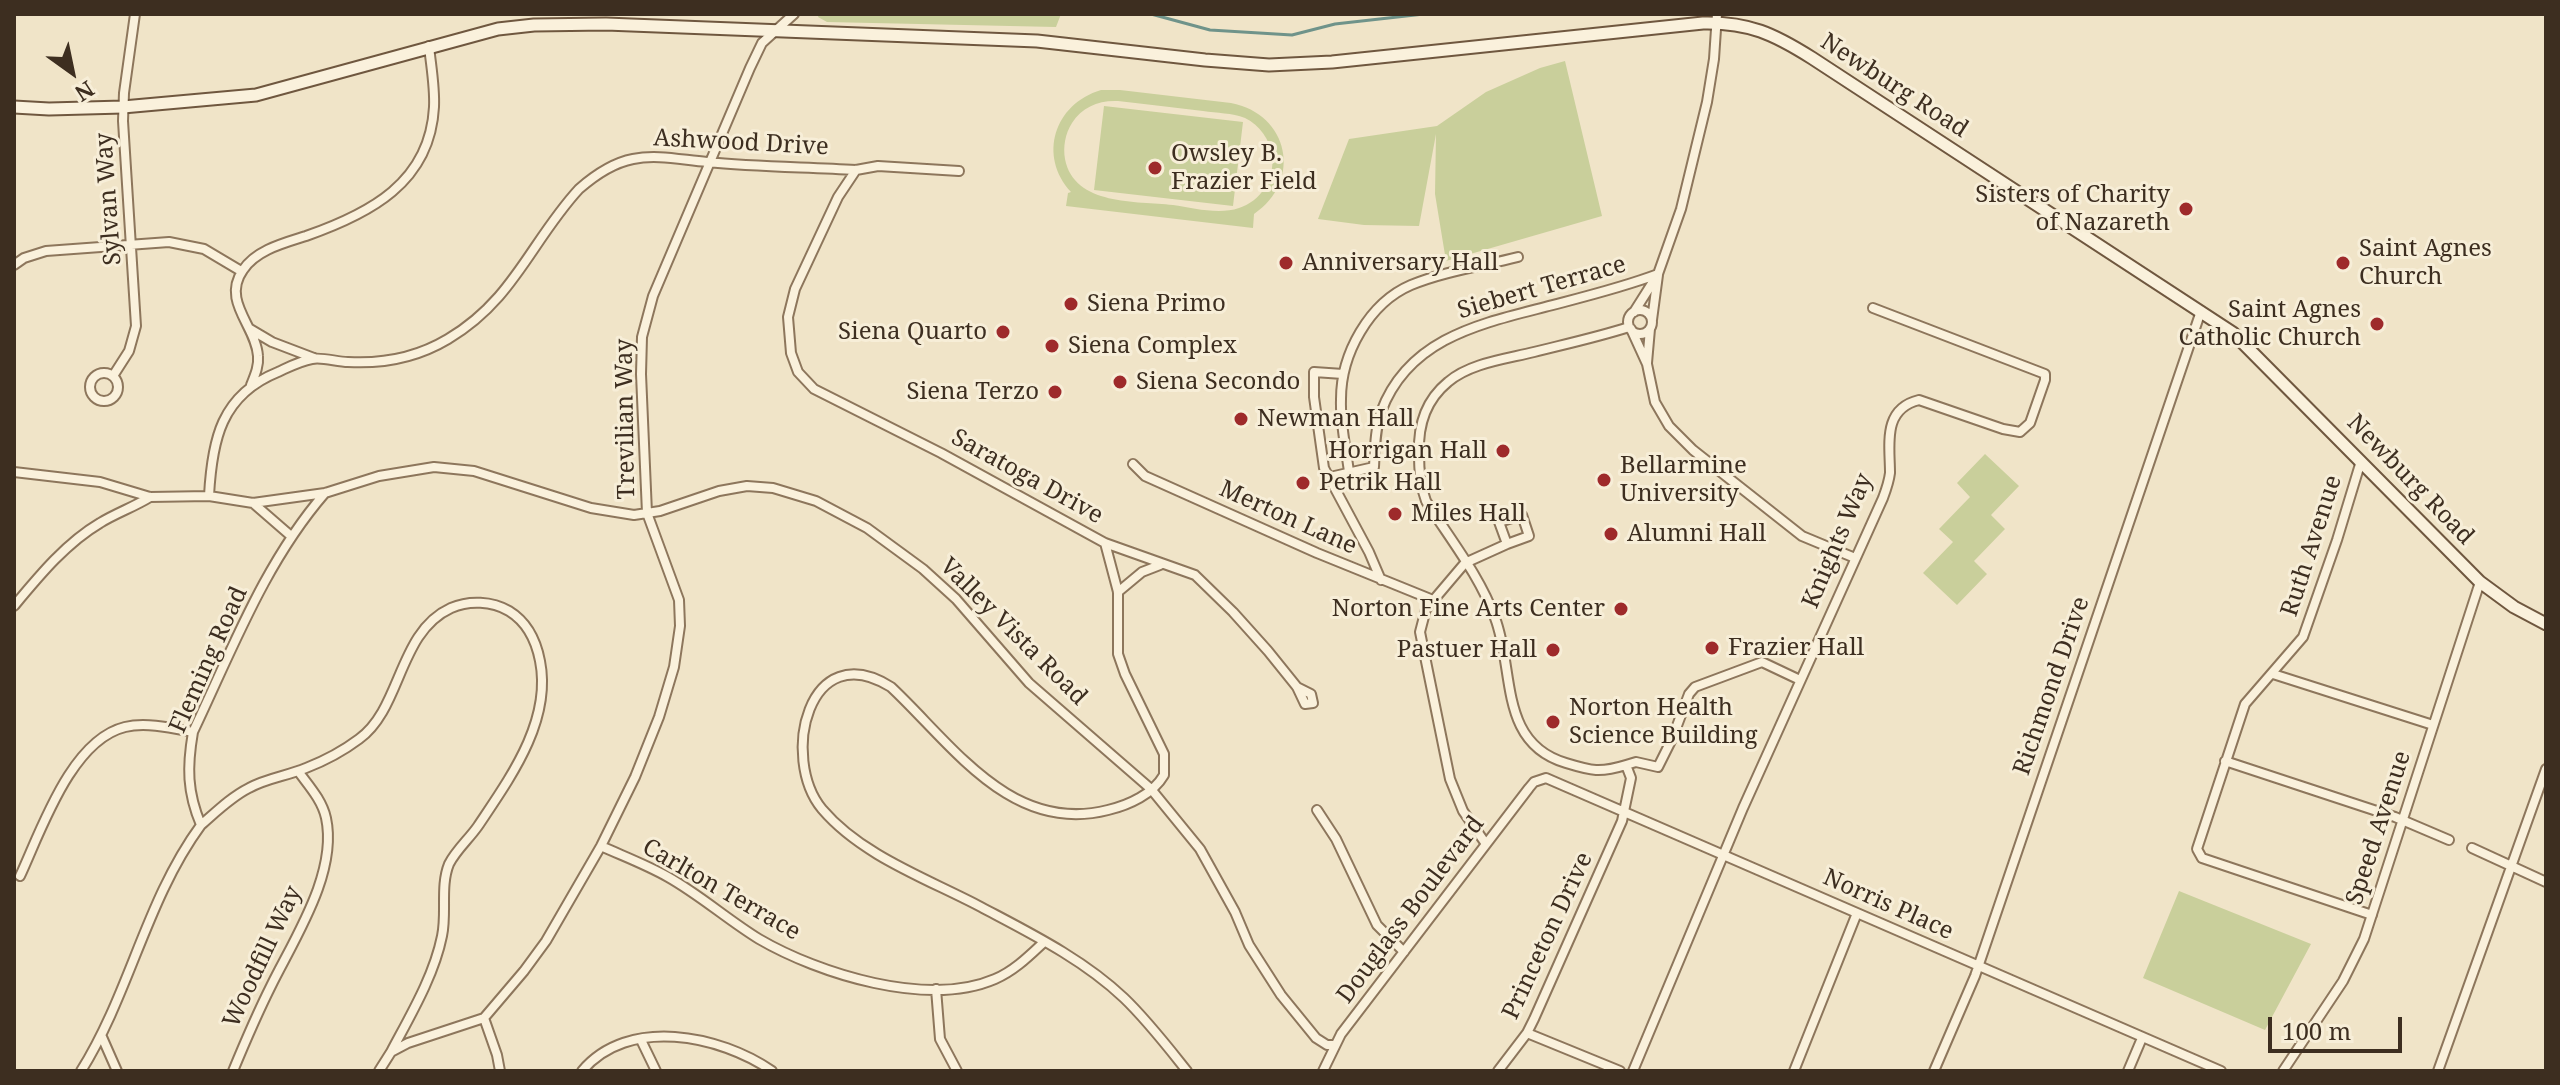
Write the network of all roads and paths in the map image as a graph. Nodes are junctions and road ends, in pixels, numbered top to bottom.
1 (135, 14) edge
2 (794, 14) edge
3 (1717, 18) edge
4 (607, 19) edge
5 (774, 31) junction
6 (429, 46) junction
7 (14, 107) edge
8 (123, 107) junction
9 (709, 163) junction
10 (856, 170) junction
11 (959, 171) dead end
12 (131, 245) junction
13 (1518, 257) dead end
14 (14, 265) edge
15 (241, 271) junction
16 (1658, 274) junction
17 (1873, 308) dead end
18 (2201, 311) junction
19 (1634, 312) junction
20 (1651, 324) junction
21 (248, 327) junction
22 (1630, 328) junction
23 (314, 358) junction
24 (1647, 364) junction
25 (1343, 374) junction
26 (113, 376) dead end
27 (251, 385) junction
28 (2361, 461) junction
29 (1133, 464) dead end
30 (14, 472) edge
31 (1349, 472) junction
32 (1330, 477) junction
33 (325, 493) junction
34 (209, 496) junction
35 (150, 497) junction
36 (253, 503) junction
37 (647, 513) junction
38 (291, 536) junction
39 (1105, 543) junction
40 (1507, 544) dead end
41 (1855, 558) junction
42 (1465, 563) junction
43 (1161, 564) junction
44 (1381, 580) junction
45 (2480, 582) junction
46 (1118, 592) junction
47 (1433, 600) junction
48 (14, 606) edge
49 (2546, 624) edge
50 (2273, 674) junction
51 (1800, 680) junction
52 (1297, 687) dead end
53 (2433, 725) junction
54 (193, 732) junction
55 (2225, 761) junction
56 (1626, 765) junction
57 (2546, 769) edge
58 (298, 771) junction
59 (1540, 779) joint
60 (1151, 789) junction
61 (1317, 810) dead end
62 (1625, 811) junction
63 (2403, 820) junction
64 (201, 825) junction
65 (2449, 840) dead end
66 (1486, 844) junction
67 (601, 846) junction
68 (2472, 848) dead end
69 (1725, 854) junction
70 (2512, 866) junction
71 (20, 876) dead end
72 (2546, 882) edge
73 (1857, 913) junction
74 (2372, 915) junction
75 (1044, 942) junction
76 (1404, 952) junction
77 (1978, 966) junction
78 (936, 989) junction
79 (484, 1018) junction
80 (1527, 1033) junction
81 (102, 1037) junction
82 (2142, 1038) junction
83 (641, 1040) junction
84 (1335, 1045) junction
85 (391, 1052) junction
86 (81, 1071) edge
87 (117, 1071) edge
88 (233, 1071) edge
89 (379, 1071) edge
90 (500, 1071) edge
91 (582, 1071) edge
92 (656, 1071) edge
93 (772, 1071) edge
94 (957, 1071) edge
95 (1187, 1071) edge
96 (1323, 1071) edge
97 (1498, 1071) edge
98 (1620, 1071) edge
99 (1633, 1071) edge
100 (1794, 1071) edge
101 (1934, 1071) edge
102 (2128, 1071) edge
103 (2221, 1071) edge
104 (2283, 1071) edge
105 (2438, 1071) edge

1 - 8 street, Sylvan Way
2 - 5 street, Trevilian Way
3 - 5 main road, Newburg Road
3 - 16 street
3 - 18 main road, Newburg Road
4 - 5 main road, Newburg Road
4 - 6 main road, Newburg Road
5 - 9 street, Trevilian Way
6 - 8 main road, Newburg Road
6 - 15 street
7 - 8 main road, Newburg Road
8 - 12 street, Sylvan Way
9 - 10 street, Ashwood Drive
9 - 23 street, Ashwood Drive
9 - 37 street, Trevilian Way
10 - 11 street, Ashwood Drive
10 - 39 street, Saratoga Drive
12 - 14 street
12 - 15 street
12 - 26 street, Sylvan Way
13 - 25 street
15 - 21 street
16 - 19 street
16 - 20 street
16 - 31 street, Siebert Terrace
17 - 41 street, Knights Way
18 - 28 main road, Newburg Road
18 - 77 street, Richmond Drive
19 - 20 street
19 - 22 street
20 - 22 street
20 - 24 street
21 - 23 street, Ashwood Drive
21 - 27 street
22 - 24 street
22 - 42 street
23 - 27 street, Ashwood Drive
24 - 41 street
25 - 31 street
25 - 32 street
27 - 34 street, Ashwood Drive
28 - 45 main road, Newburg Road
28 - 50 street, Ruth Avenue
29 - 44 street, Merton Lane
30 - 35 street, Valley Vista Road
31 - 32 street, Siebert Terrace
32 - 44 street
33 - 36 street, Valley Vista Road
33 - 37 street, Valley Vista Road
33 - 38 street, Fleming Road
34 - 35 street, Valley Vista Road
34 - 36 street, Valley Vista Road
35 - 48 street
36 - 38 street
37 - 60 street, Valley Vista Road
37 - 67 street, Trevilian Way
38 - 54 street, Fleming Road
39 - 43 street
39 - 46 street, Saratoga Drive
40 - 42 street
41 - 51 street, Knights Way
42 - 47 street
42 - 56 street
43 - 46 street
43 - 52 street
44 - 47 street, Merton Lane
45 - 49 main road, Newburg Road
45 - 53 street, Speed Avenue
46 - 60 street, Saratoga Drive
47 - 66 street
50 - 53 street
50 - 55 street, Ruth Avenue
51 - 56 street
51 - 69 street, Knights Way
53 - 63 street, Speed Avenue
54 - 64 street, Fleming Road
54 - 71 street
55 - 63 street
55 - 74 street, Ruth Avenue
56 - 62 street, Princeton Drive
57 - 70 street
58 - 64 street
58 - 85 street
58 - 88 street, Woodfill Way
59 - 62 street, Norris Place
59 - 66 street, Douglass Boulevard
60 - 75 street
60 - 84 street, Valley Vista Road
61 - 76 street
62 - 69 street, Norris Place
62 - 80 street, Princeton Drive
63 - 65 street
63 - 74 street, Speed Avenue
64 - 81 street
66 - 76 street, Douglass Boulevard
67 - 78 street, Carlton Terrace
67 - 79 street, Trevilian Way
68 - 70 street
69 - 73 street, Norris Place
69 - 99 street, Knights Way
70 - 72 street
70 - 105 street
73 - 77 street, Norris Place
73 - 100 street
74 - 104 street, Speed Avenue
75 - 78 street, Carlton Terrace
75 - 95 street
76 - 84 street, Douglass Boulevard
77 - 82 street, Norris Place
77 - 101 street, Richmond Drive
78 - 94 street
79 - 85 street
79 - 90 street
80 - 97 street, Princeton Drive
80 - 98 street
81 - 86 street
81 - 87 street
82 - 102 street
82 - 103 street, Norris Place
83 - 91 street
83 - 92 street
83 - 93 street
84 - 96 street, Douglass Boulevard
85 - 89 street

